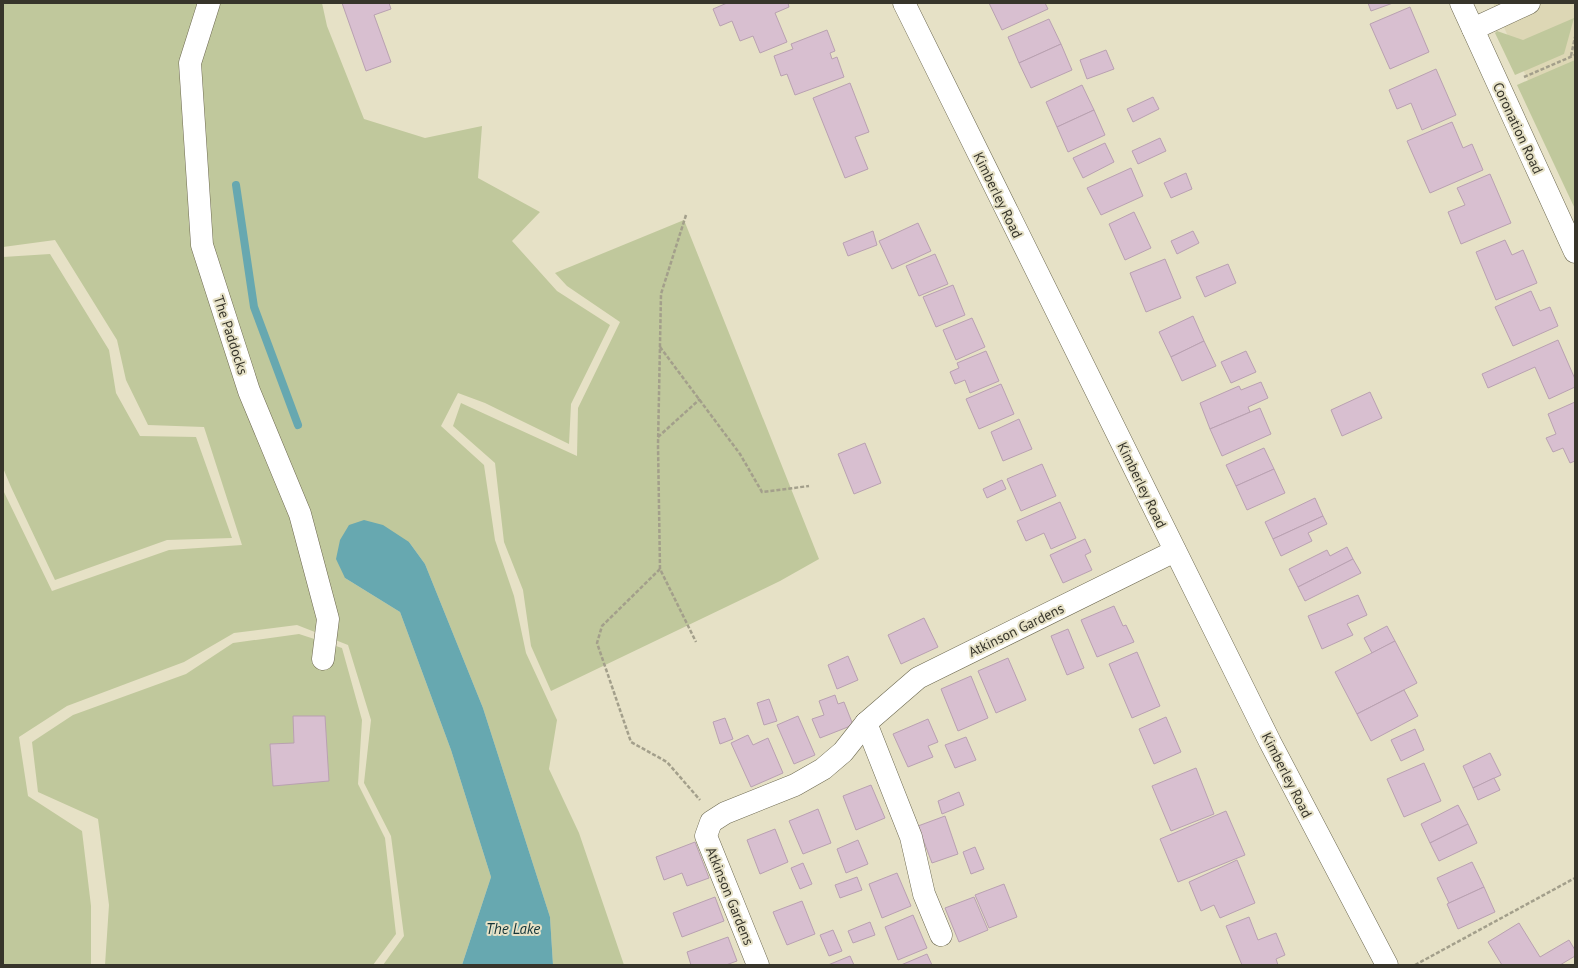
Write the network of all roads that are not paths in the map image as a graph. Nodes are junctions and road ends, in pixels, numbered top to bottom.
1 (209, 3) edge
2 (904, 3) edge
3 (1461, 3) edge
4 (1529, 3) edge
5 (1473, 29) junction
6 (1575, 252) edge
7 (1175, 551) junction
8 (323, 659) dead end
9 (866, 723) junction
10 (941, 935) dead end
11 (758, 965) edge
12 (1387, 965) edge

1 - 8 street, The Paddocks
2 - 7 street, Kimberley Road
3 - 5 street, Coronation Road
4 - 5 street
5 - 6 street, Coronation Road
7 - 9 street, Atkinson Gardens
7 - 12 street, Kimberley Road
9 - 10 street
9 - 11 street, Atkinson Gardens

